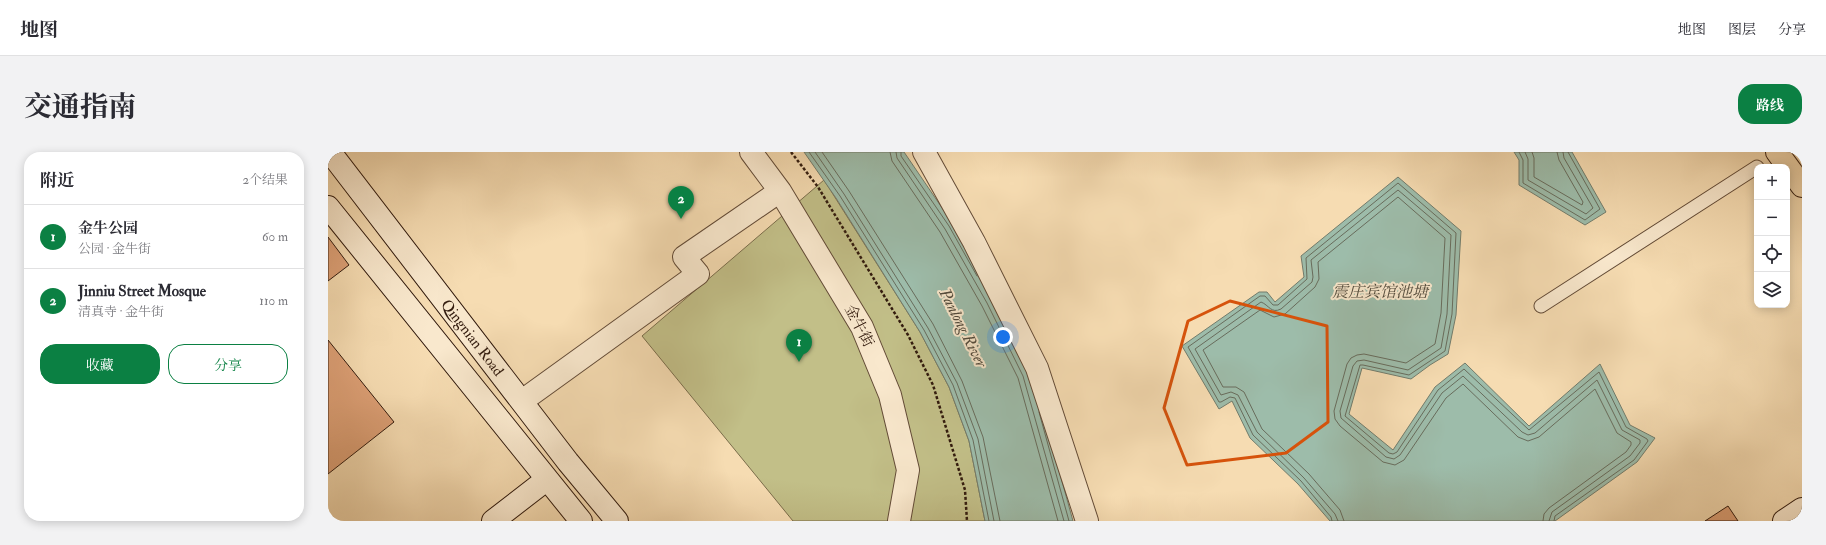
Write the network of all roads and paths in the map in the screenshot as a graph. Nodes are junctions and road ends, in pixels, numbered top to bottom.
1 (330, 152) edge
2 (751, 152) edge
3 (791, 152) edge
4 (924, 152) edge
5 (1777, 153) edge
6 (1761, 164) edge
7 (1754, 169) edge
8 (1802, 186) edge
9 (780, 191) junction
10 (328, 208) edge
11 (1541, 306) dead end
12 (522, 401) junction
13 (546, 480) junction
14 (1802, 509) edge
15 (493, 521) edge
16 (581, 521) edge
17 (617, 521) edge
18 (898, 521) edge
19 (968, 521) edge
20 (1087, 521) edge
21 (1784, 521) edge

1 - 12 street, Qingnian Road
2 - 9 street, 金牛街
3 - 19 path
4 - 20 street
5 - 6 lane
5 - 8 main road
7 - 11 lane
9 - 12 street
9 - 18 street, 金牛街
10 - 13 street, Qingnian Road
12 - 17 street, Qingnian Road
13 - 15 street
13 - 16 street, Qingnian Road
14 - 21 street

